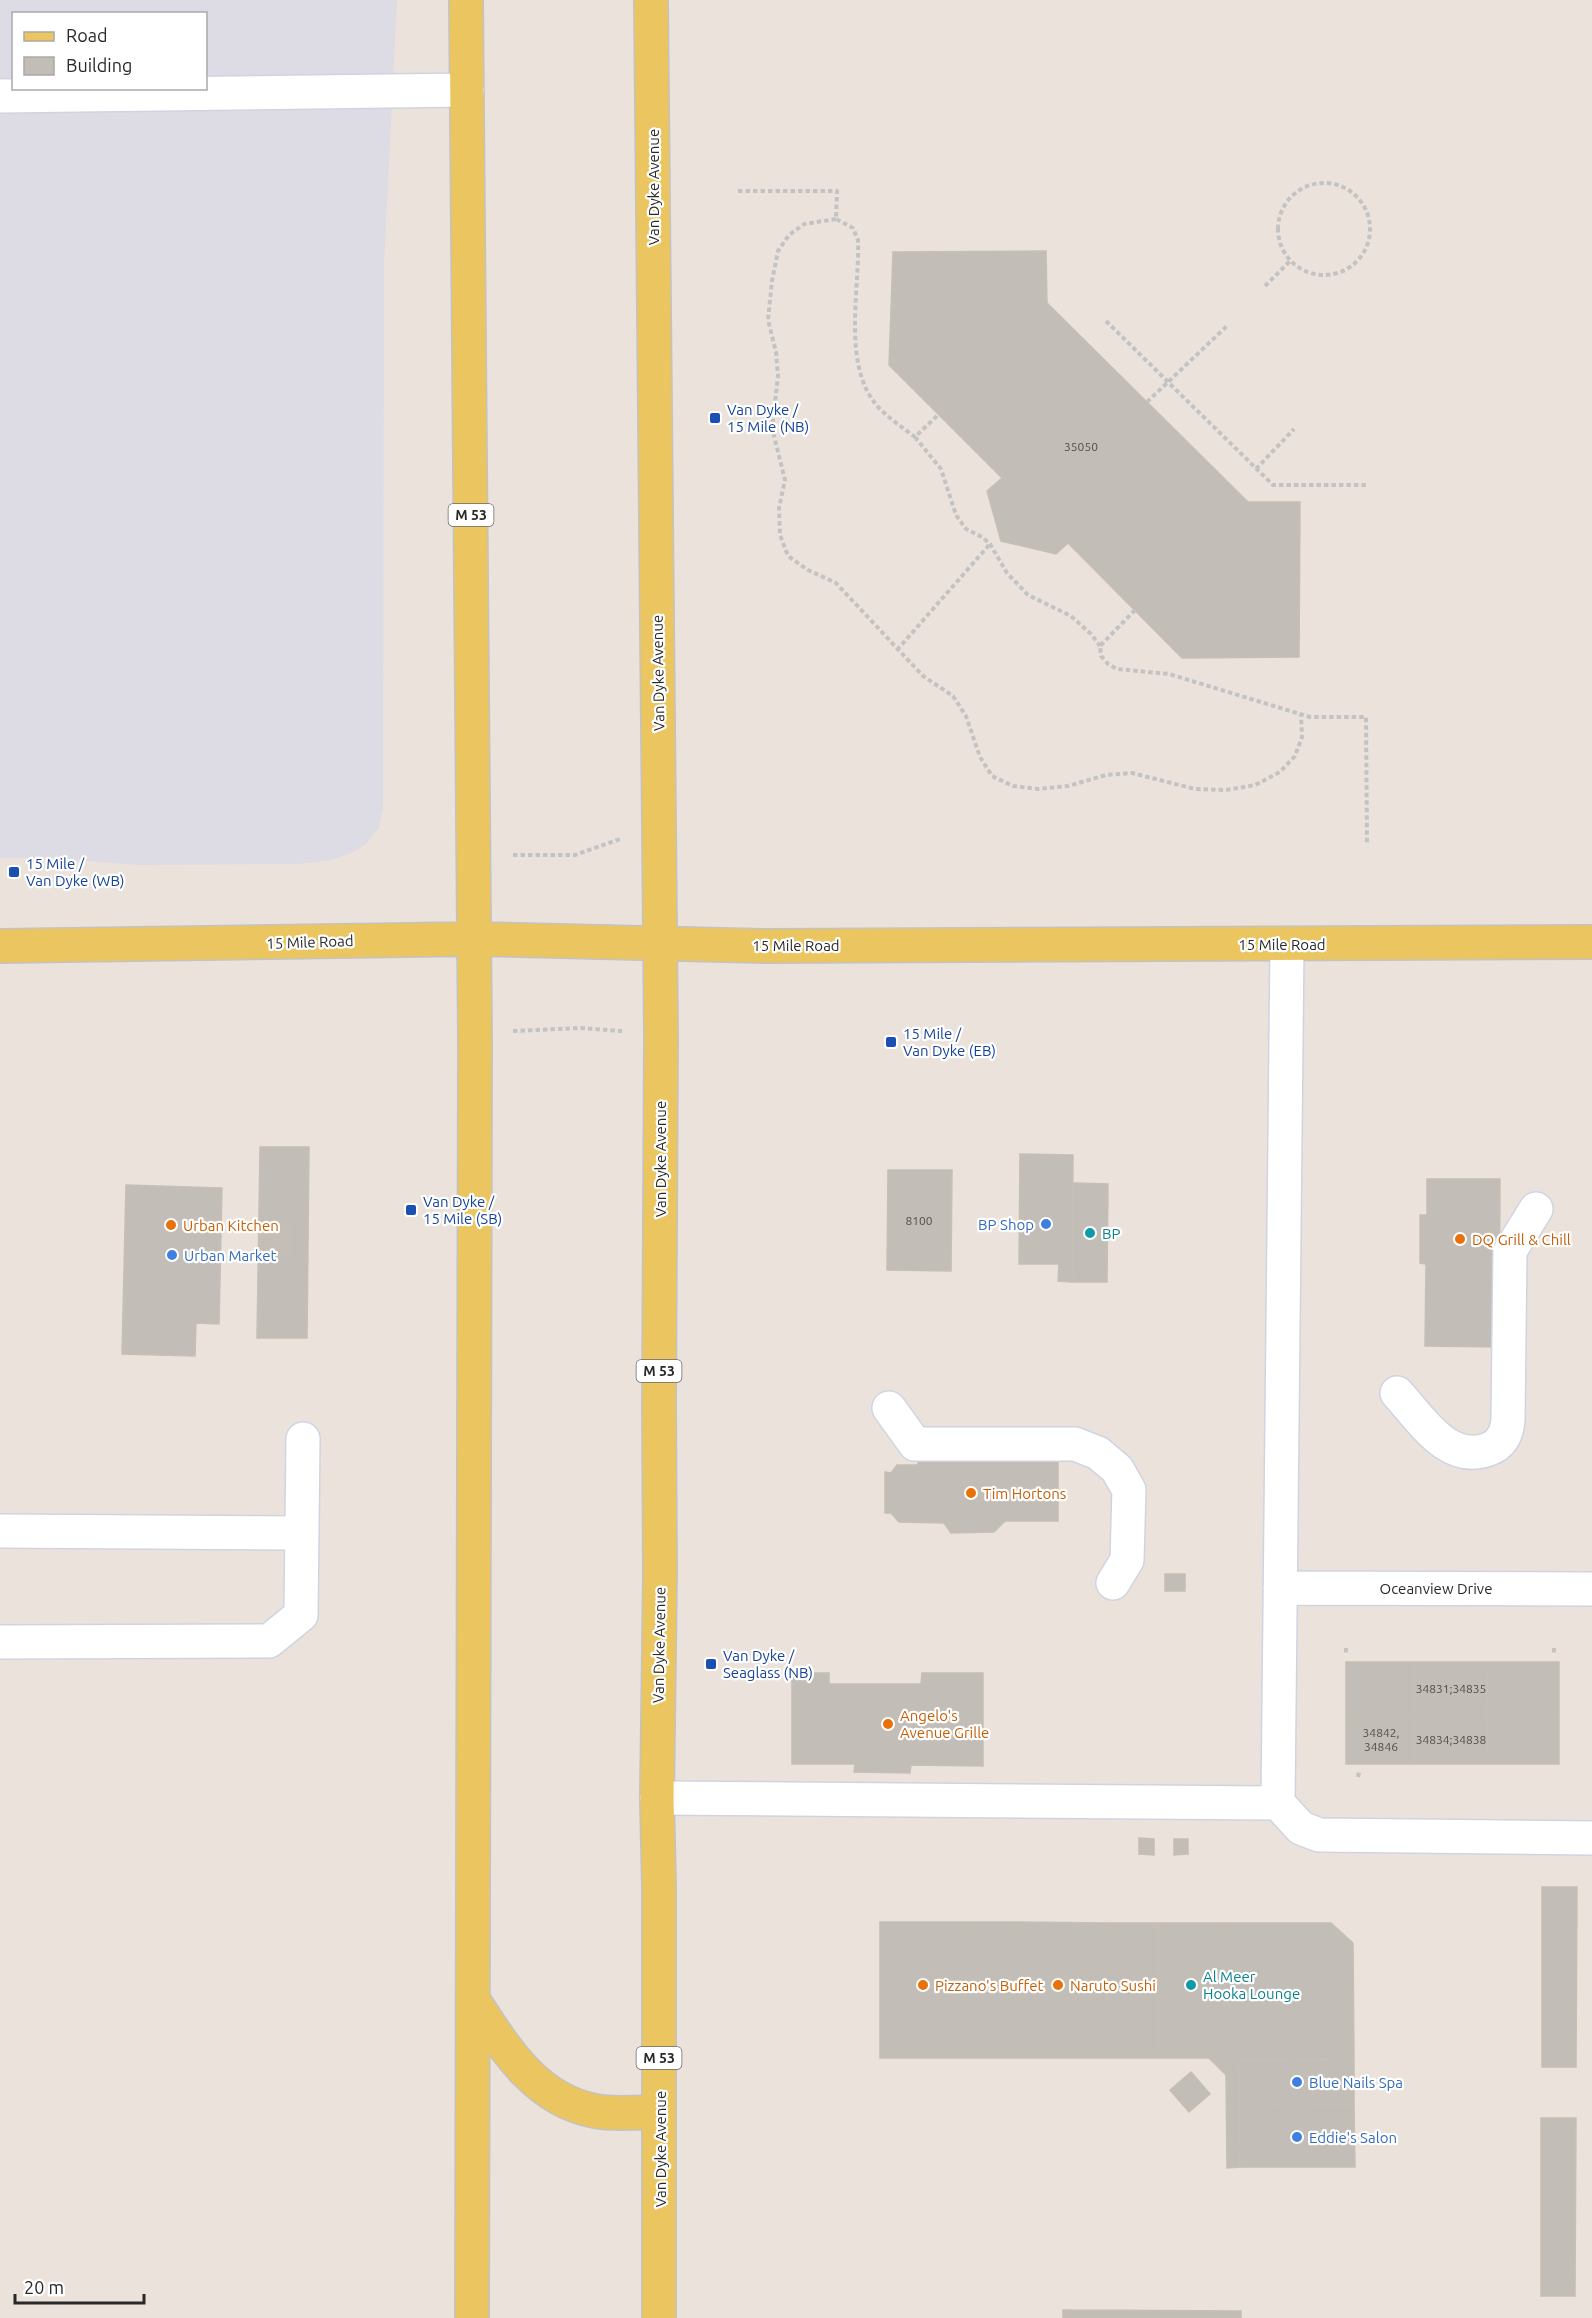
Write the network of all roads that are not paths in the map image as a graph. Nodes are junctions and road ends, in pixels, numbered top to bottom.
1 (466, 0) edge
2 (651, 0) edge
3 (466, 90) junction
4 (0, 96) edge
5 (474, 939) junction
6 (1592, 942) edge
7 (660, 945) junction
8 (1287, 945) junction
9 (0, 946) edge
10 (1536, 1209) dead end
11 (1397, 1393) dead end
12 (889, 1408) dead end
13 (303, 1439) dead end
14 (0, 1532) edge
15 (301, 1533) junction
16 (1113, 1583) dead end
17 (1280, 1588) junction
18 (1592, 1589) edge
19 (0, 1642) edge
20 (657, 1798) junction
21 (1278, 1803) junction
22 (1592, 1838) edge
23 (473, 2000) junction
24 (659, 2112) junction
25 (472, 2318) edge
26 (659, 2318) edge

1 - 3 main road, M 53
2 - 7 main road, Van Dyke Avenue / M 53
3 - 4 street
3 - 5 main road, M 53
5 - 7 main road, 15 Mile Road
5 - 9 main road, 15 Mile Road
5 - 23 main road, M 53
6 - 8 main road, 15 Mile Road
7 - 8 main road, 15 Mile Road
7 - 20 main road, Van Dyke Avenue / M 53
8 - 17 street
10 - 11 street
12 - 16 street
13 - 15 street
14 - 15 street
15 - 19 street
17 - 18 street, Oceanview Drive
17 - 21 street
20 - 21 street
20 - 24 main road, Van Dyke Avenue / M 53
21 - 22 street
23 - 24 main road
23 - 25 main road, M 53
24 - 26 main road, Van Dyke Avenue / M 53

